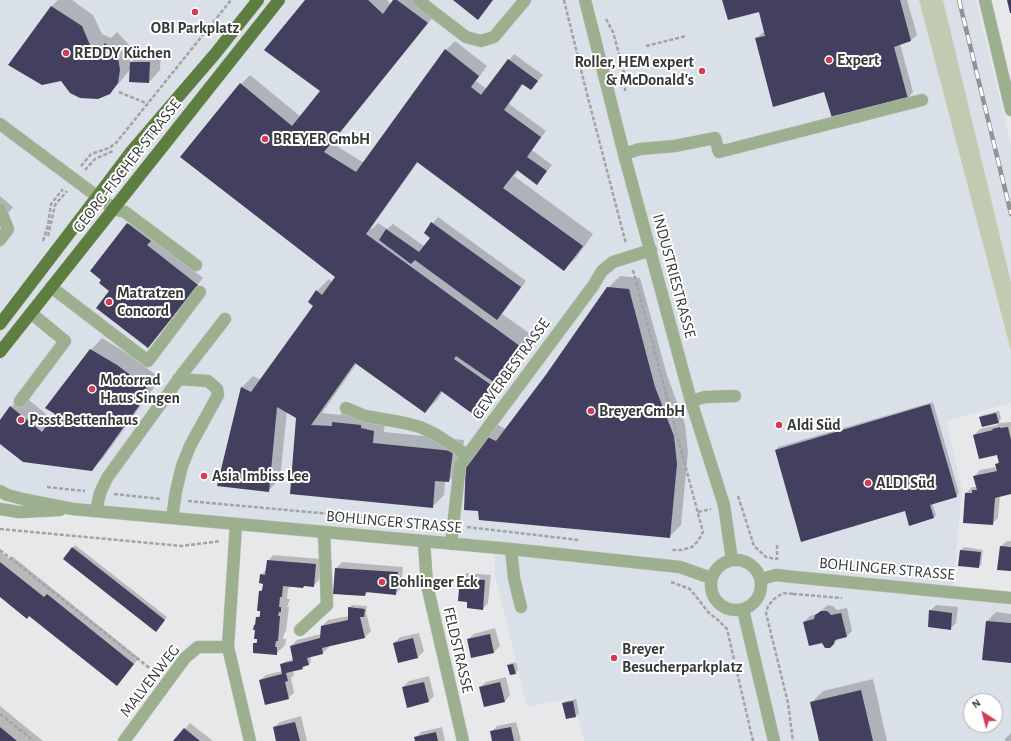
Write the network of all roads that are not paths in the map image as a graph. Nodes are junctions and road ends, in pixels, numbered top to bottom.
1 (258, 0) edge
2 (278, 0) edge
3 (419, 0) edge
4 (525, 0) edge
5 (585, 0) edge
6 (985, 0) edge
7 (1007, 77) edge
8 (922, 100) dead end
9 (1011, 110) edge
10 (0, 124) edge
11 (624, 154) junction
12 (97, 197) junction
13 (0, 209) edge
14 (114, 209) junction
15 (0, 240) edge
16 (651, 250) junction
17 (196, 265) dead end
18 (51, 287) junction
19 (200, 292) dead end
20 (31, 313) junction
21 (225, 319) dead end
22 (0, 324) edge
23 (0, 352) edge
24 (178, 380) junction
25 (735, 396) dead end
26 (20, 401) dead end
27 (691, 401) junction
28 (346, 408) dead end
29 (467, 455) junction
30 (0, 491) edge
31 (0, 509) edge
32 (73, 509) junction
33 (96, 511) junction
34 (172, 518) junction
35 (236, 524) junction
36 (324, 532) junction
37 (424, 541) junction
38 (451, 544) junction
39 (511, 549) junction
40 (732, 560) junction
41 (711, 578) junction
42 (761, 579) junction
43 (1011, 598) edge
44 (521, 607) dead end
45 (742, 610) junction
46 (300, 630) dead end
47 (228, 647) junction
48 (124, 741) edge
49 (250, 741) edge
50 (463, 741) edge
51 (774, 741) edge

1 - 12 main road, GEORG-FISCHER-STRASSE
2 - 14 main road, GEORG-FISCHER-STRASSE
3 - 4 street
5 - 11 street, INDUSTRIESTRASSE
6 - 7 street
7 - 9 street
8 - 11 street
10 - 12 street
11 - 16 street, INDUSTRIESTRASSE
12 - 14 street
12 - 22 main road, GEORG-FISCHER-STRASSE
13 - 15 street
14 - 17 street
14 - 18 main road, GEORG-FISCHER-STRASSE
16 - 27 street, INDUSTRIESTRASSE
16 - 29 street, GEWERBESTRASSE
18 - 19 street
18 - 20 main road, GEORG-FISCHER-STRASSE
20 - 23 main road, GEORG-FISCHER-STRASSE
20 - 26 street
21 - 24 street
24 - 33 street
24 - 34 street
25 - 27 street
27 - 40 street, INDUSTRIESTRASSE
28 - 29 street
29 - 38 street, GEWERBESTRASSE
30 - 32 street, BOHLINGER STRASSE
31 - 32 street, BOHLINGER STRASSE
32 - 33 street, BOHLINGER STRASSE
33 - 34 street, BOHLINGER STRASSE
34 - 35 street, BOHLINGER STRASSE
35 - 36 street, BOHLINGER STRASSE
35 - 47 street
36 - 37 street, BOHLINGER STRASSE
36 - 46 street
37 - 38 street, BOHLINGER STRASSE
37 - 50 street, FELDSTRASSE
38 - 39 street, BOHLINGER STRASSE
39 - 41 street, BOHLINGER STRASSE
39 - 44 street
40 - 41 street
40 - 42 street
41 - 45 street
42 - 43 street, BOHLINGER STRASSE
42 - 45 street
45 - 51 street
47 - 48 street, MALVENWEG
47 - 49 street

